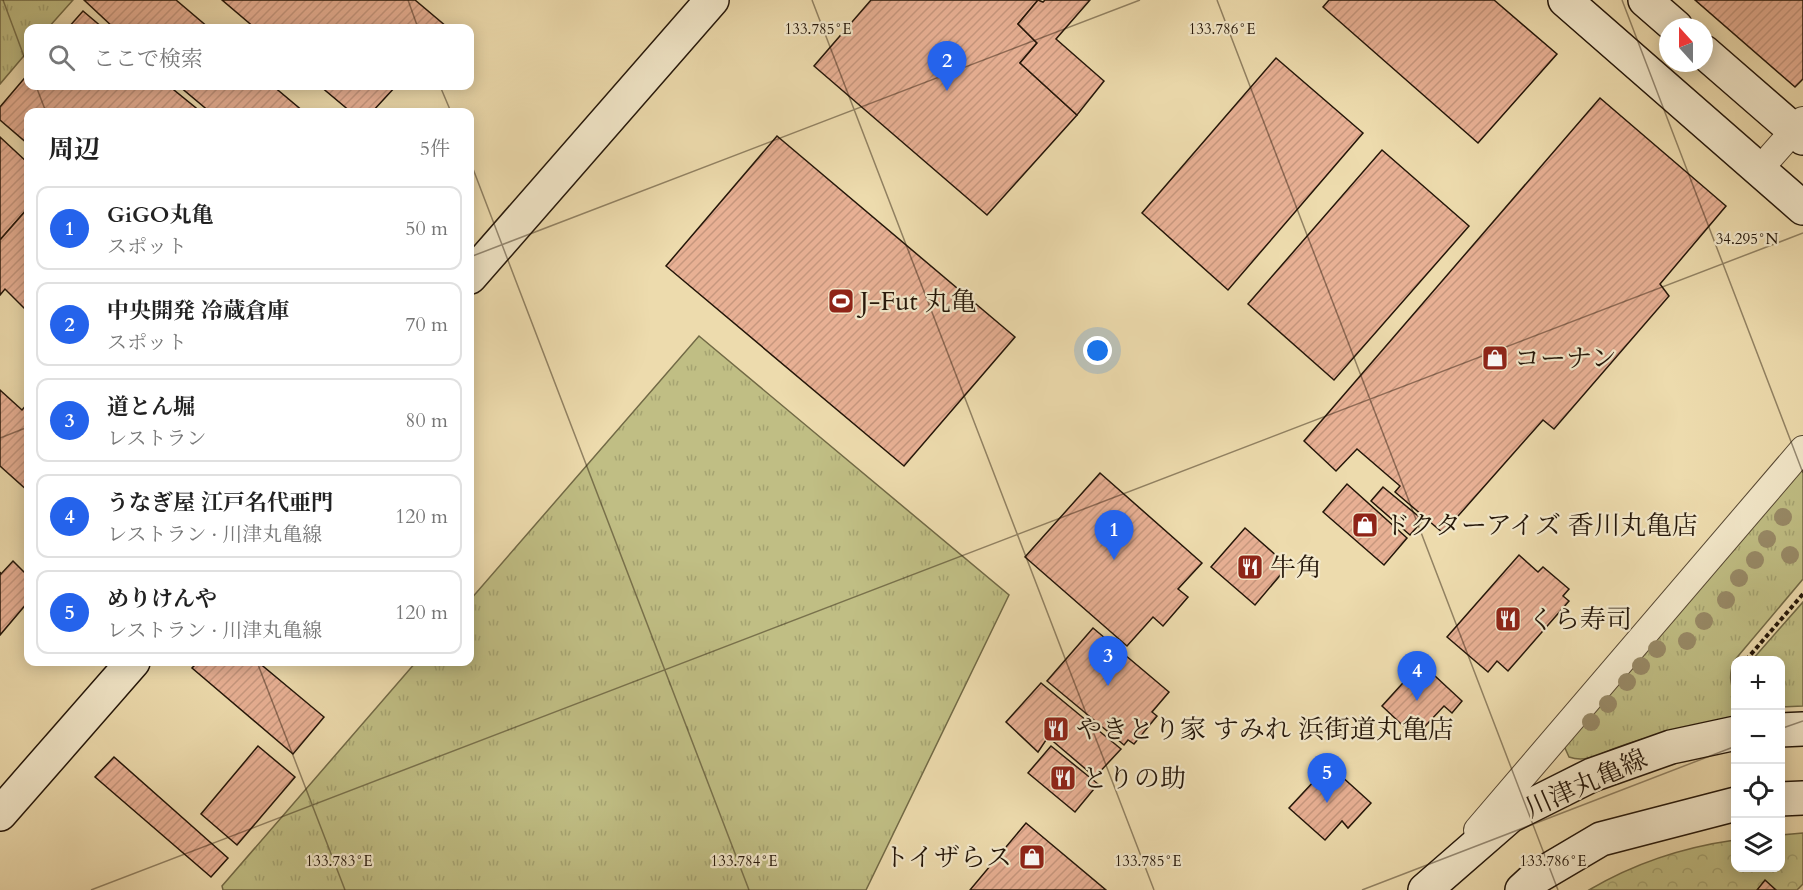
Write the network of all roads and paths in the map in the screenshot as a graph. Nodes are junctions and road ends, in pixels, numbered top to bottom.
1 (712, 0) edge
2 (1564, 0) edge
3 (1645, 0) edge
4 (1666, 18) edge
5 (1713, 58) edge
6 (1800, 129) edge
7 (1760, 170) junction
8 (1803, 208) edge
9 (474, 272) edge
10 (1803, 449) edge
11 (1803, 594) edge
12 (1749, 656) edge
13 (130, 666) edge
14 (1785, 729) edge
15 (1803, 729) edge
16 (1731, 734) edge
17 (1803, 798) edge
18 (1785, 799) edge
19 (1731, 805) edge
20 (0, 814) edge
21 (1427, 888) edge
22 (1522, 890) edge

1 - 9 street
2 - 7 street
3 - 4 street
5 - 6 street
6 - 7 street
7 - 8 street
10 - 21 street
11 - 12 path
13 - 20 street
14 - 15 street
16 - 21 street, 川津丸亀線
17 - 18 street
19 - 22 street

